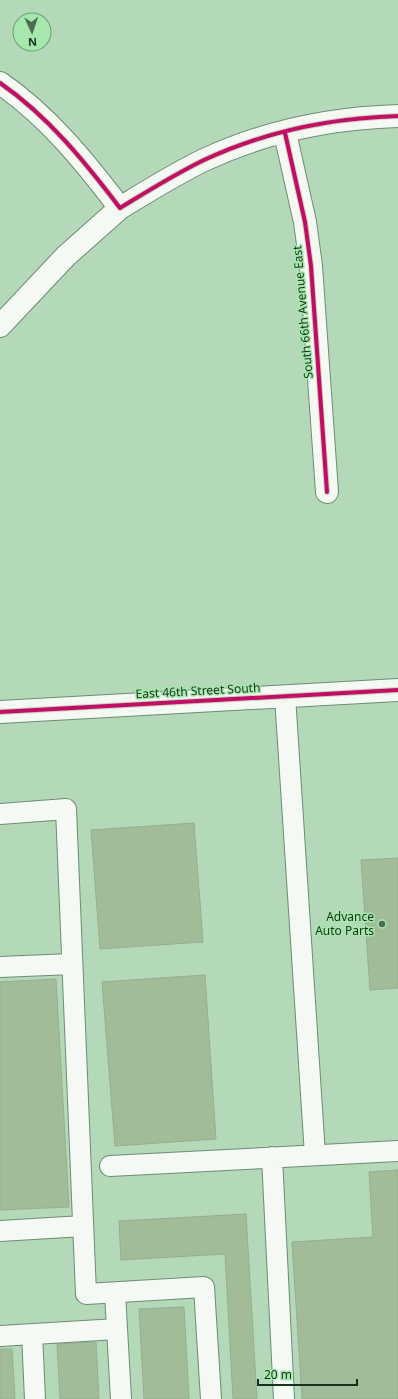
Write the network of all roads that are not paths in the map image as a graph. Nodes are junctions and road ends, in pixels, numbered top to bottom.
1 (0, 82) edge
2 (398, 116) edge
3 (284, 133) junction
4 (120, 208) junction
5 (0, 326) edge
6 (328, 492) dead end
7 (398, 690) edge
8 (285, 696) junction
9 (0, 712) edge
10 (0, 814) edge
11 (72, 964) junction
12 (0, 967) edge
13 (398, 1151) edge
14 (315, 1155) junction
15 (272, 1157) junction
16 (110, 1166) dead end
17 (83, 1226) junction
18 (0, 1231) edge
19 (115, 1293) junction
20 (117, 1329) junction
21 (32, 1334) junction
22 (0, 1336) edge
23 (35, 1399) edge
24 (121, 1399) edge
25 (211, 1399) edge
26 (284, 1399) edge

1 - 4 street
2 - 3 street
3 - 4 street
3 - 6 street, South 66th Avenue East
4 - 5 street
7 - 8 street, East 46th Street South
8 - 9 street, East 46th Street South
8 - 14 lane
10 - 11 lane
11 - 12 lane
11 - 17 lane
13 - 14 lane
14 - 15 lane
15 - 16 lane
15 - 26 lane
17 - 18 lane
17 - 19 lane
19 - 20 lane
19 - 25 lane
20 - 21 lane
20 - 24 lane
21 - 22 lane
21 - 23 lane

